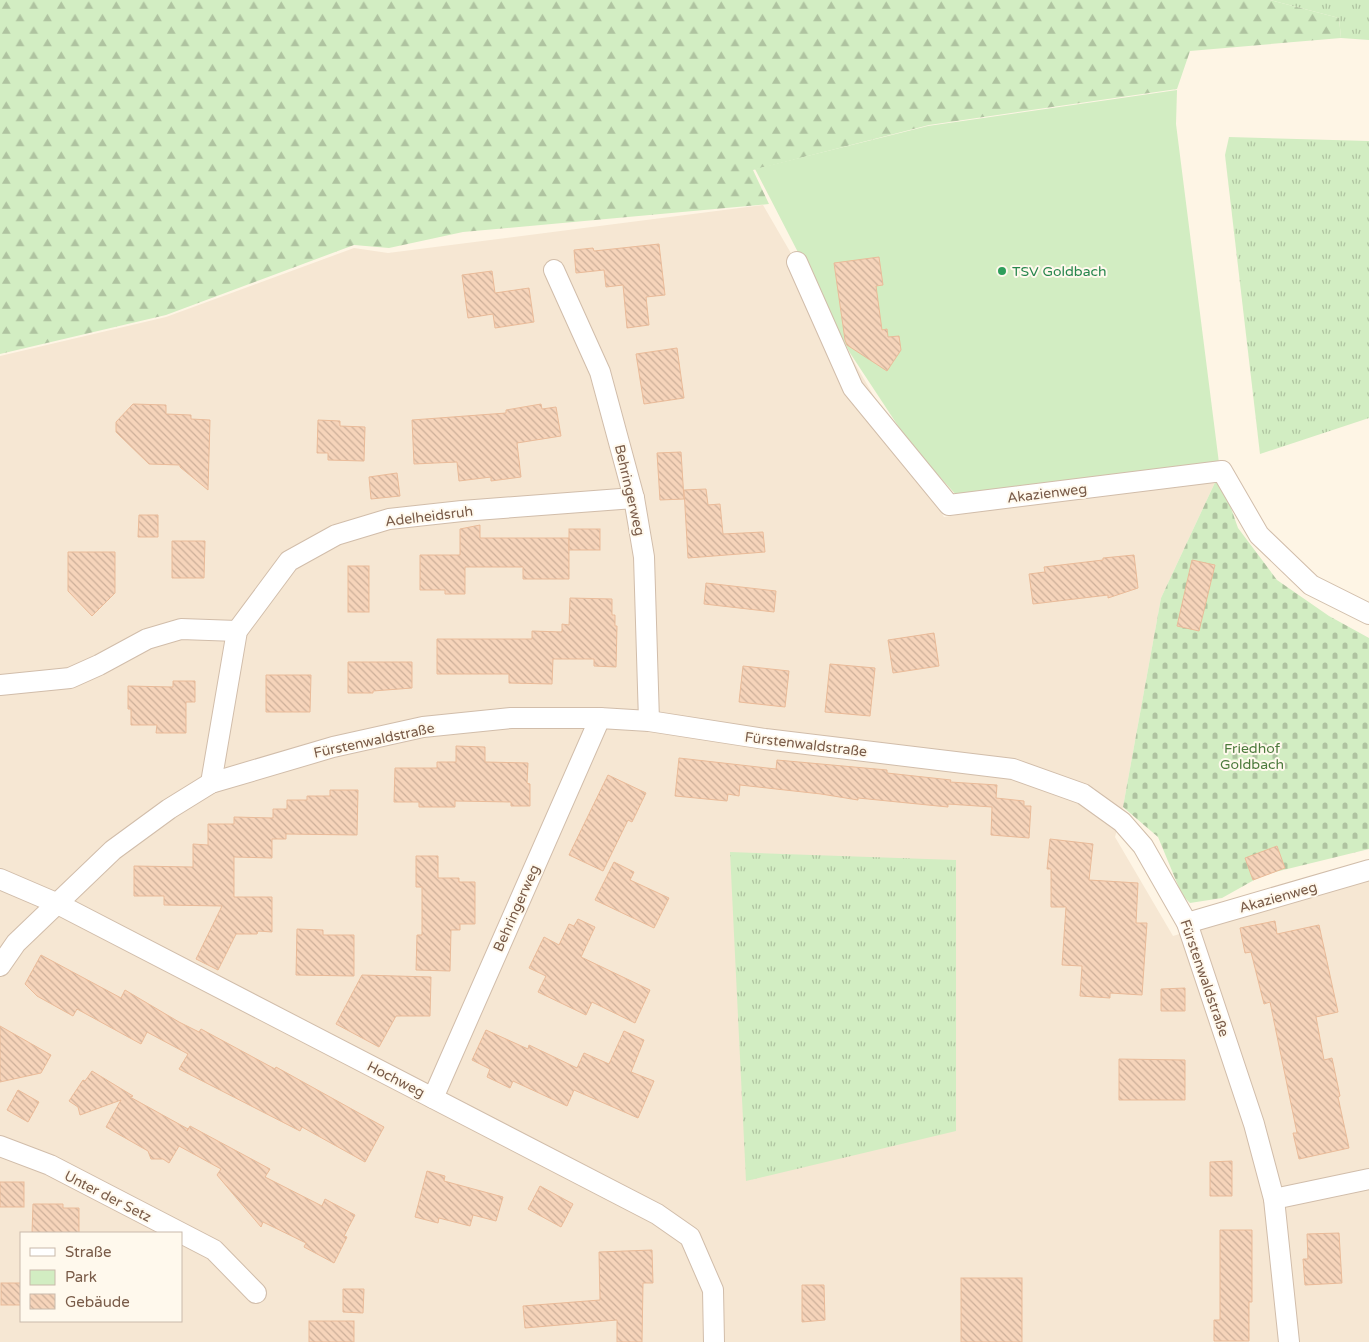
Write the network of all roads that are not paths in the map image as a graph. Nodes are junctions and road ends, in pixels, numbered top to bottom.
1 (798, 262) dead end
2 (554, 270) dead end
3 (634, 498) junction
4 (1369, 614) edge
5 (237, 632) junction
6 (0, 684) edge
7 (600, 718) junction
8 (649, 721) junction
9 (211, 783) junction
10 (1369, 870) edge
11 (0, 879) edge
12 (56, 902) junction
13 (1188, 923) junction
14 (0, 966) edge
15 (433, 1098) junction
16 (0, 1146) edge
17 (1369, 1179) edge
18 (1274, 1199) junction
19 (179, 1232) edge
20 (182, 1234) edge
21 (256, 1293) dead end
22 (714, 1342) edge
23 (1289, 1342) edge

1 - 4 street, Akazienweg
2 - 3 street, Behringerweg
3 - 5 street, Adelheidsruh
3 - 8 street, Behringerweg
5 - 6 street
5 - 9 street, Adelheidsruh
7 - 8 street, Fürstenwaldstraße
7 - 9 street, Fürstenwaldstraße
7 - 15 street, Behringerweg
8 - 13 street, Fürstenwaldstraße
9 - 12 street, Fürstenwaldstraße
10 - 13 street, Akazienweg
11 - 12 street, Hochweg
12 - 14 street, Fürstenwaldstraße
12 - 15 street, Hochweg
13 - 18 street, Fürstenwaldstraße
15 - 22 street, Hochweg
16 - 19 street, Unter der Setz
17 - 18 street
18 - 23 street, Fürstenwaldstraße
20 - 21 street, Unter der Setz

